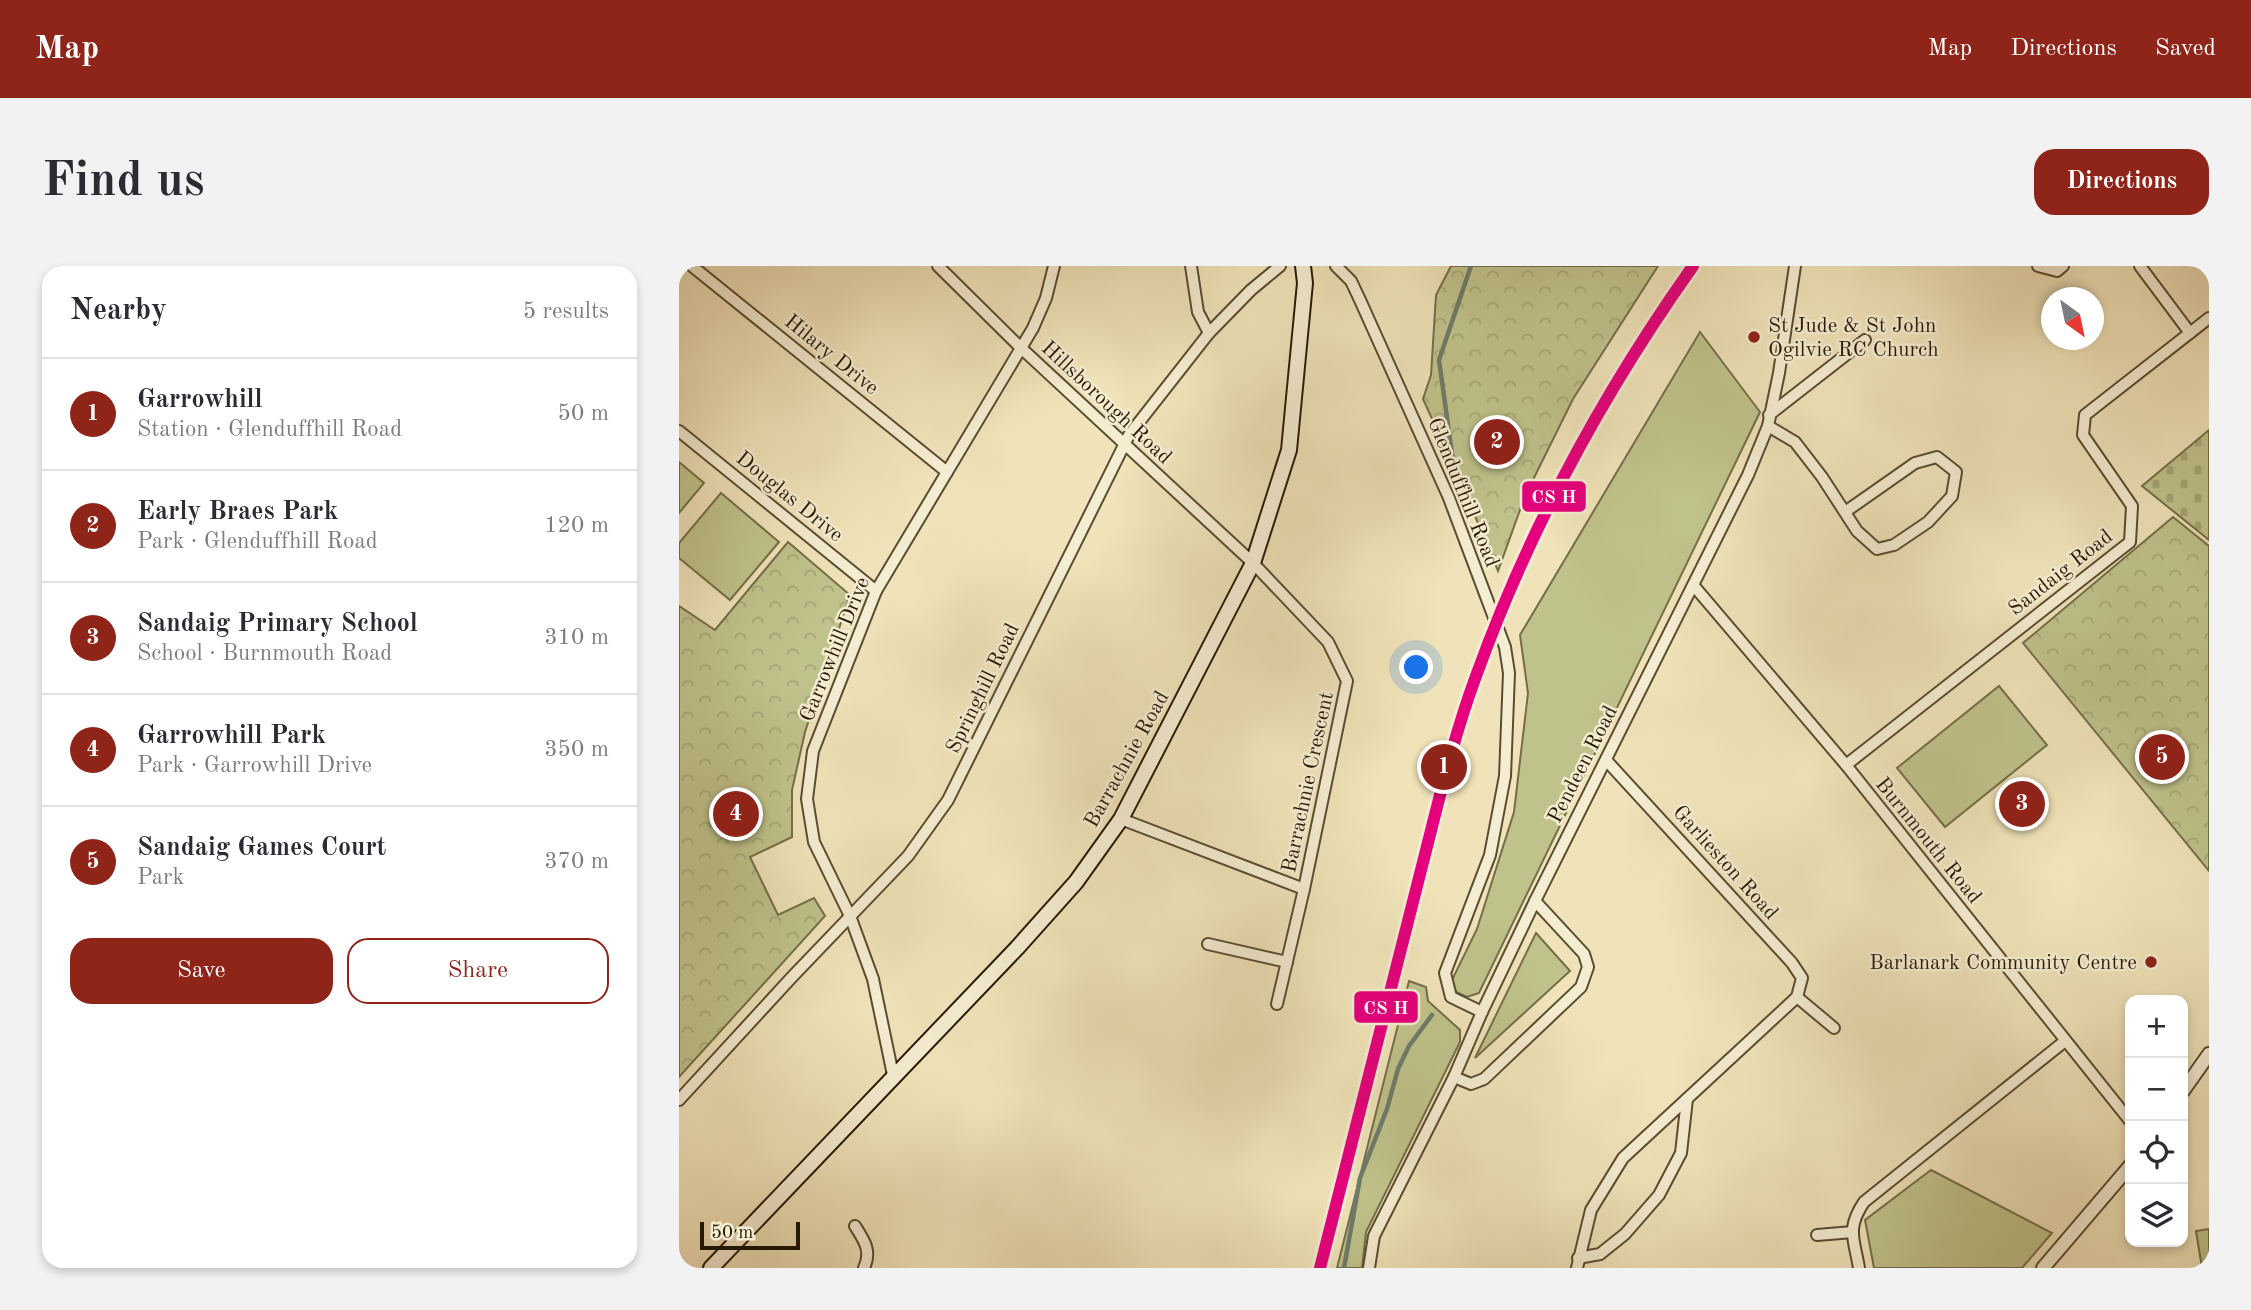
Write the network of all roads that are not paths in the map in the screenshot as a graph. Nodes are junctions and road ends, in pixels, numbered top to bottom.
1 (692, 266) edge
2 (938, 266) edge
3 (1054, 266) edge
4 (1191, 266) edge
5 (1280, 266) edge
6 (1303, 266) edge
7 (1338, 266) edge
8 (1795, 266) edge
9 (2038, 266) edge
10 (2063, 266) edge
11 (2140, 266) edge
12 (2209, 318) edge
13 (1209, 332) junction
14 (2190, 333) junction
15 (1865, 340) dead end
16 (1020, 347) junction
17 (1768, 420) junction
18 (679, 431) edge
19 (1124, 444) junction
20 (947, 472) junction
21 (1845, 512) junction
22 (1253, 562) junction
23 (1694, 586) junction
24 (876, 591) junction
25 (1606, 760) junction
26 (1846, 765) junction
27 (1121, 819) junction
28 (1304, 889) junction
29 (1535, 901) junction
30 (850, 916) junction
31 (1207, 944) dead end
32 (1287, 962) junction
33 (1797, 997) junction
34 (1277, 1004) dead end
35 (1482, 1012) junction
36 (1834, 1028) dead end
37 (2065, 1041) junction
38 (2209, 1054) edge
39 (893, 1076) junction
40 (1454, 1077) junction
41 (2188, 1084) edge
42 (1687, 1099) junction
43 (679, 1100) edge
44 (2125, 1115) edge
45 (2125, 1172) edge
46 (855, 1226) dead end
47 (1853, 1232) junction
48 (1817, 1235) dead end
49 (1578, 1263) edge
50 (711, 1268) edge
51 (864, 1268) edge
52 (1369, 1268) edge
53 (1859, 1268) edge
54 (2043, 1268) edge

1 - 20 street, Hilary Drive
2 - 16 street, Hillsborough Road
3 - 16 street, Garrowhill Drive
4 - 13 street
5 - 13 street, Springhill Road
6 - 22 main road, Barrachnie Road
7 - 35 street, Glenduffhill Road
8 - 17 street, Pendeen Road
9 - 10 street
11 - 14 street
12 - 14 street, Sandaig Road
13 - 19 street, Springhill Road
14 - 26 street, Sandaig Road
15 - 17 street
16 - 19 street, Hillsborough Road
16 - 20 street, Garrowhill Drive
17 - 21 street
17 - 23 street, Pendeen Road
18 - 24 street, Douglas Drive
19 - 22 street, Hillsborough Road
19 - 30 street, Springhill Road
20 - 24 street, Garrowhill Drive
21 - 21 street
22 - 27 main road, Barrachnie Road
22 - 28 street, Barrachnie Crescent
23 - 25 street, Pendeen Road
23 - 26 street, Burnmouth Road
24 - 30 street, Garrowhill Drive
25 - 29 street, Pendeen Road
25 - 33 street, Garlieston Road
26 - 37 street, Burnmouth Road
27 - 28 street, Barrachnie Crescent
27 - 39 main road, Barrachnie Road
28 - 32 street
29 - 35 street, Pendeen Road
29 - 40 street
30 - 39 street, Garrowhill Drive
30 - 43 street, Springhill Road
31 - 32 street
32 - 34 street
33 - 36 street
33 - 42 street
35 - 40 street, Pendeen Road
37 - 44 street, Burnmouth Road
37 - 47 street
38 - 41 street
39 - 50 main road, Barrachnie Road
40 - 52 street, Pendeen Road
42 - 49 street
42 - 49 street
45 - 54 street
46 - 51 street
47 - 48 street
47 - 53 street

